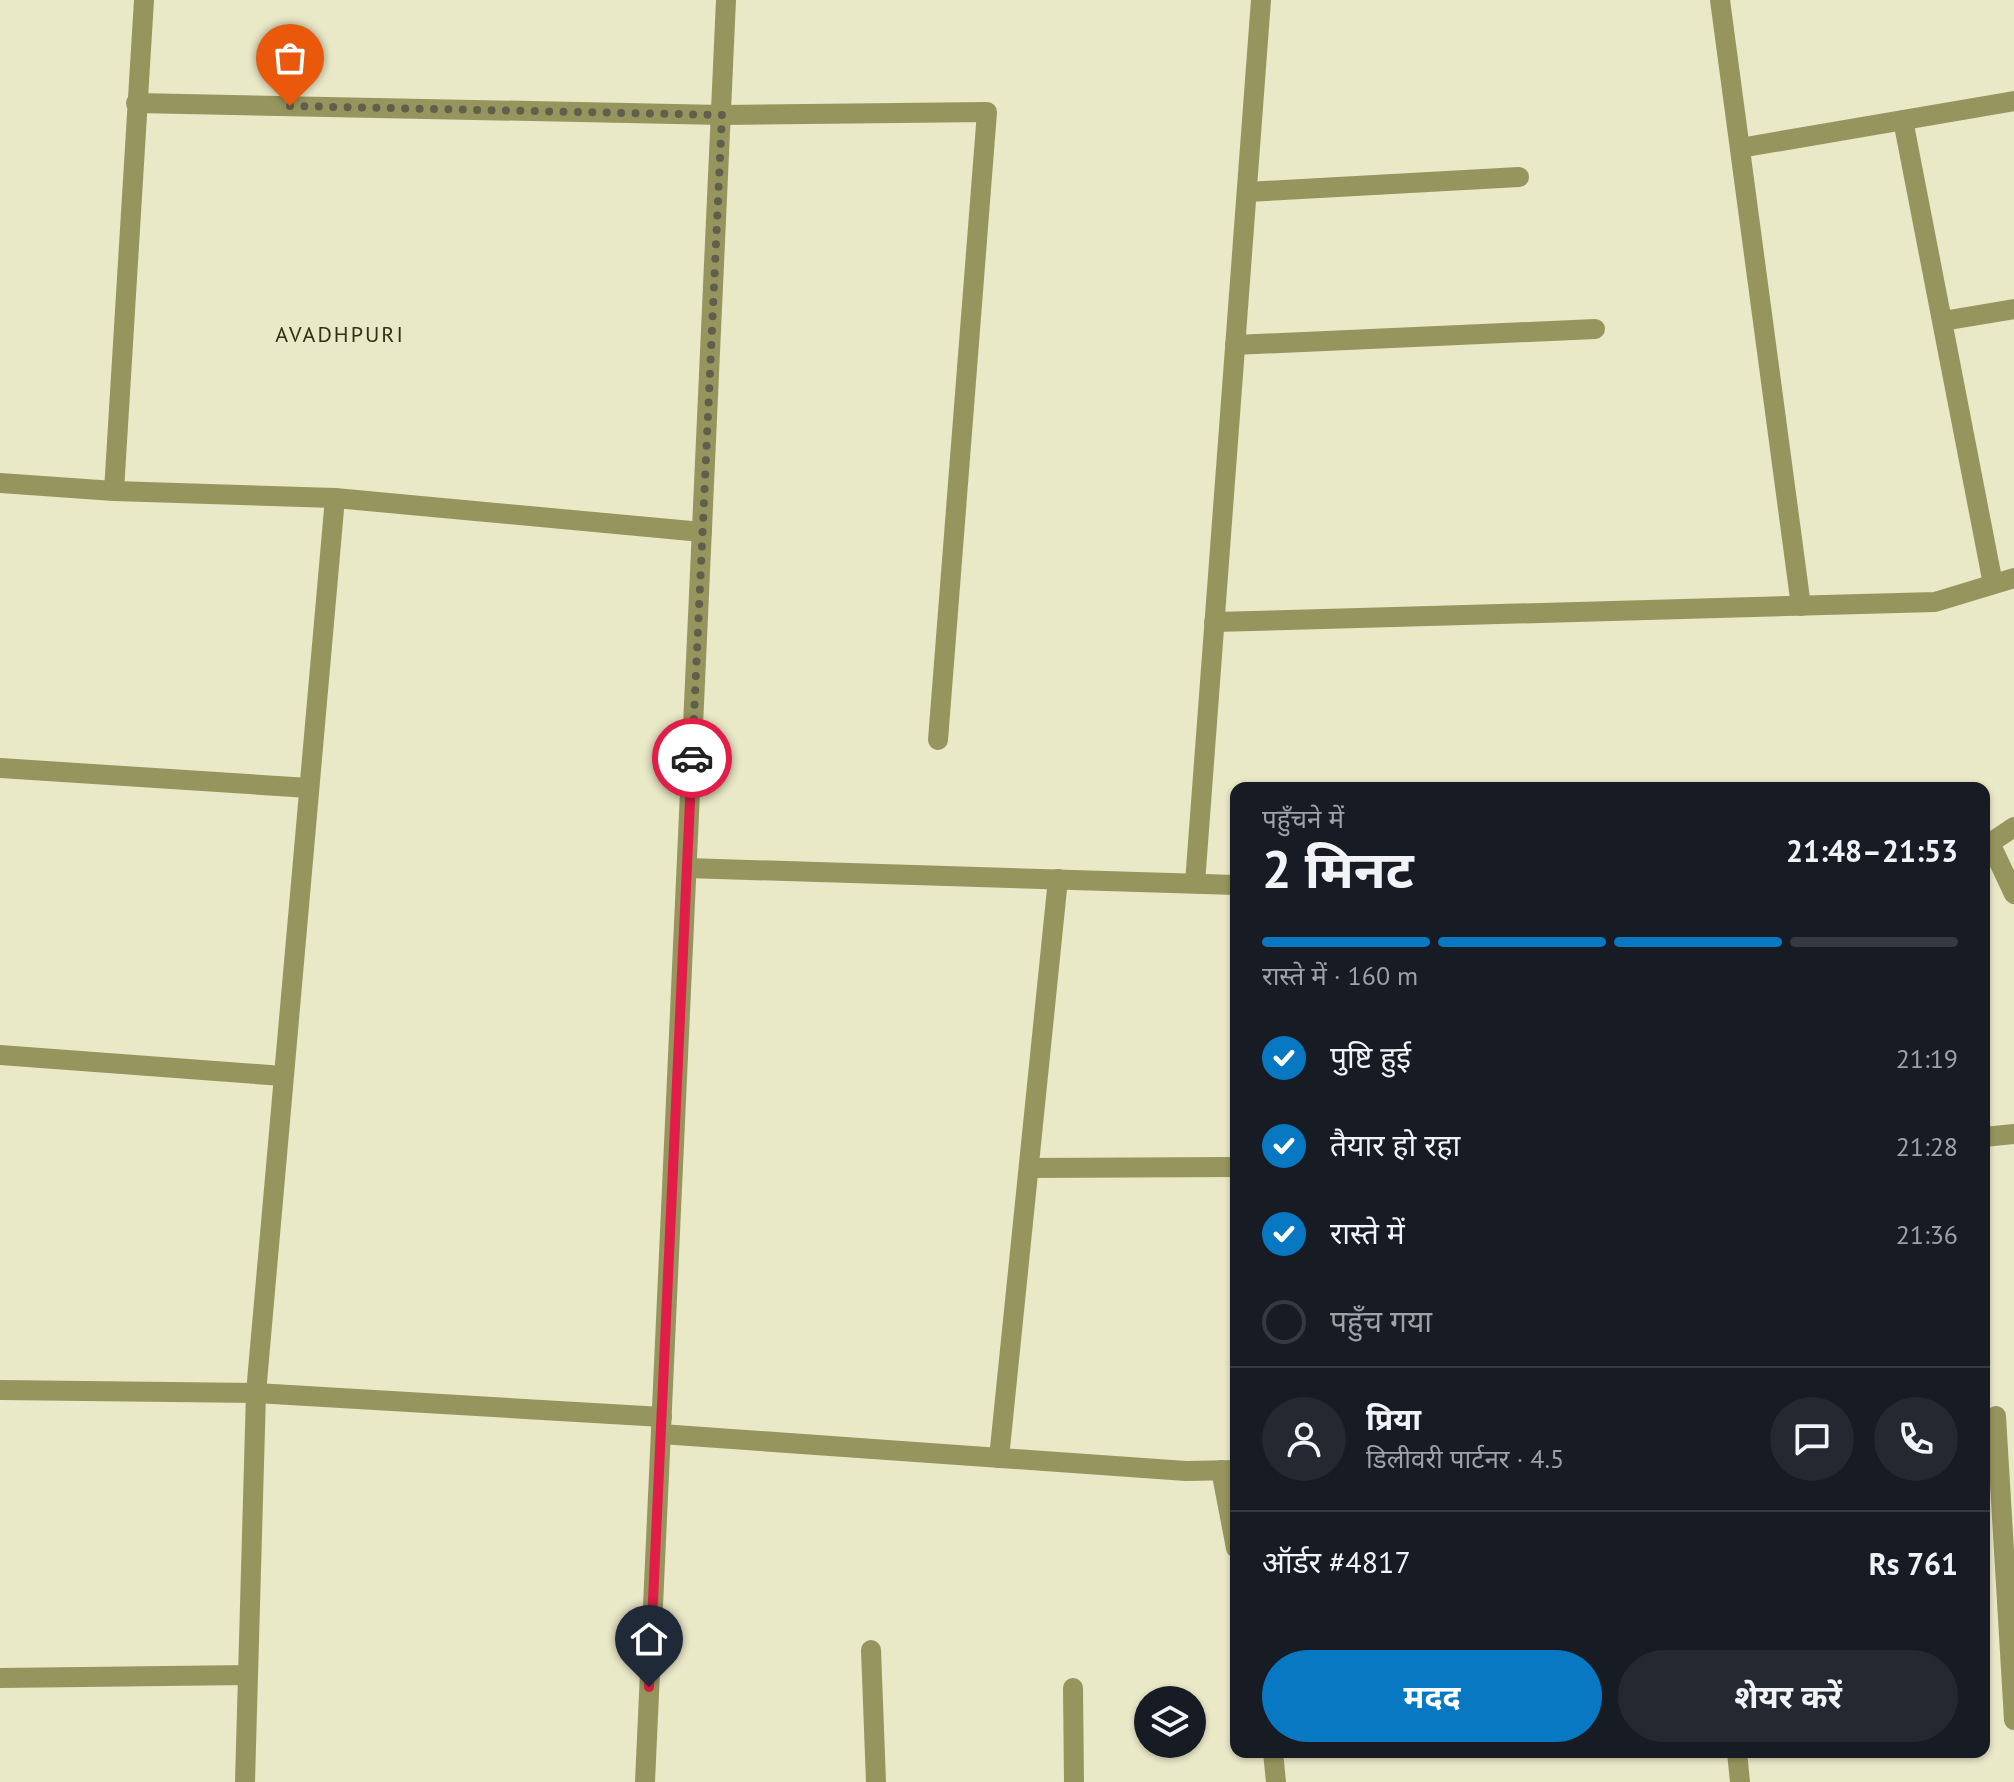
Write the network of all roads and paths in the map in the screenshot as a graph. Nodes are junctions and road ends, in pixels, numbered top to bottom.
1 (144, 0) edge
2 (726, 0) edge
3 (1261, 0) edge
4 (1720, 0) edge
5 (2014, 101) edge
6 (136, 103) junction
7 (722, 115) junction
8 (1903, 120) junction
9 (1740, 148) junction
10 (1519, 177) dead end
11 (1247, 192) junction
12 (2014, 309) edge
13 (1943, 321) junction
14 (1595, 329) dead end
15 (1235, 345) junction
16 (0, 483) edge
17 (114, 491) junction
18 (335, 498) junction
19 (702, 532) junction
20 (2014, 578) edge
21 (1993, 584) junction
22 (1801, 606) junction
23 (1214, 622) junction
24 (938, 740) dead end
25 (0, 768) edge
26 (309, 788) junction
27 (2014, 827) edge
28 (1990, 842) edge
29 (1990, 850) edge
30 (687, 868) junction
31 (1058, 879) junction
32 (1195, 883) junction
33 (1230, 885) edge
34 (2014, 894) edge
35 (0, 1055) edge
36 (283, 1076) junction
37 (2014, 1134) edge
38 (1990, 1136) edge
39 (1230, 1167) edge
40 (1029, 1168) junction
41 (0, 1390) edge
42 (256, 1393) junction
43 (1998, 1416) edge
44 (661, 1426) junction
45 (999, 1458) junction
46 (1228, 1470) edge
47 (871, 1650) dead end
48 (248, 1675) junction
49 (0, 1678) edge
50 (1073, 1688) dead end
51 (2014, 1720) edge
52 (1274, 1758) edge
53 (1738, 1758) edge
54 (245, 1782) edge
55 (645, 1782) edge
56 (876, 1782) edge
57 (1074, 1782) edge
58 (1276, 1782) edge
59 (1740, 1782) edge

1 - 6 street
2 - 7 street
3 - 11 street
4 - 9 street
5 - 8 street
6 - 7 street
6 - 17 street
7 - 19 street
7 - 24 street
8 - 9 street
8 - 13 street
9 - 22 street
10 - 11 street
11 - 15 street
12 - 13 street
13 - 21 street
14 - 15 street
15 - 23 street
16 - 17 street
17 - 18 street
18 - 19 street
18 - 26 street
19 - 30 street
20 - 21 street
21 - 22 street
22 - 23 street
23 - 32 street
25 - 26 street
26 - 36 street
27 - 28 street
29 - 34 street
30 - 31 street
30 - 44 street
31 - 32 street
31 - 40 street
32 - 33 street
35 - 36 street
36 - 42 street
37 - 38 street
39 - 40 street
40 - 45 street
41 - 42 street
42 - 44 street
42 - 48 street
43 - 51 street
44 - 45 street
44 - 55 street
45 - 46 street
47 - 56 street
48 - 49 street
48 - 54 street
50 - 57 street
52 - 58 street
53 - 59 street

